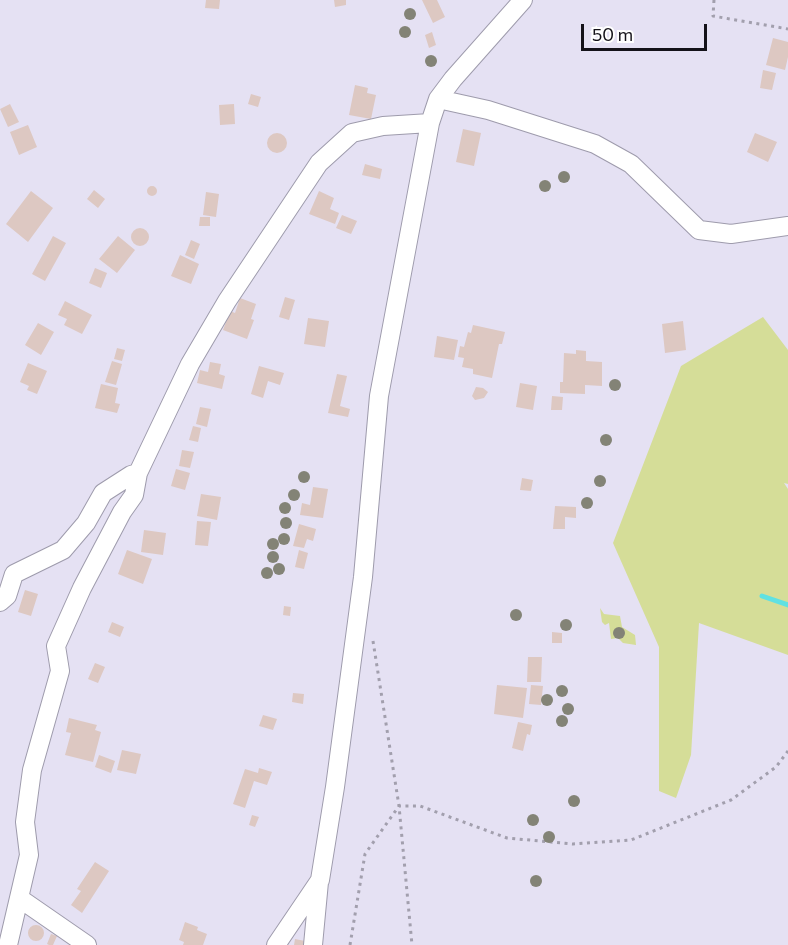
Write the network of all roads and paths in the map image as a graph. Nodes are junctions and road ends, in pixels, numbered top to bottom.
1 (523, 0) edge
2 (714, 0) edge
3 (788, 29) edge
4 (438, 99) junction
5 (430, 123) junction
6 (788, 226) edge
7 (138, 473) junction
8 (0, 602) edge
9 (372, 634) dead end
10 (788, 751) edge
11 (399, 806) junction
12 (320, 880) junction
13 (19, 898) junction
14 (8, 945) edge
15 (87, 945) edge
16 (276, 945) edge
17 (313, 945) edge
18 (350, 945) edge
19 (412, 945) edge

1 - 4 street
2 - 3 path
4 - 5 street
4 - 6 street
5 - 7 street
5 - 12 street
7 - 8 street
7 - 13 street
9 - 11 path
10 - 11 path
11 - 18 path
11 - 19 path
12 - 16 street
12 - 17 street
13 - 14 street
13 - 15 street

